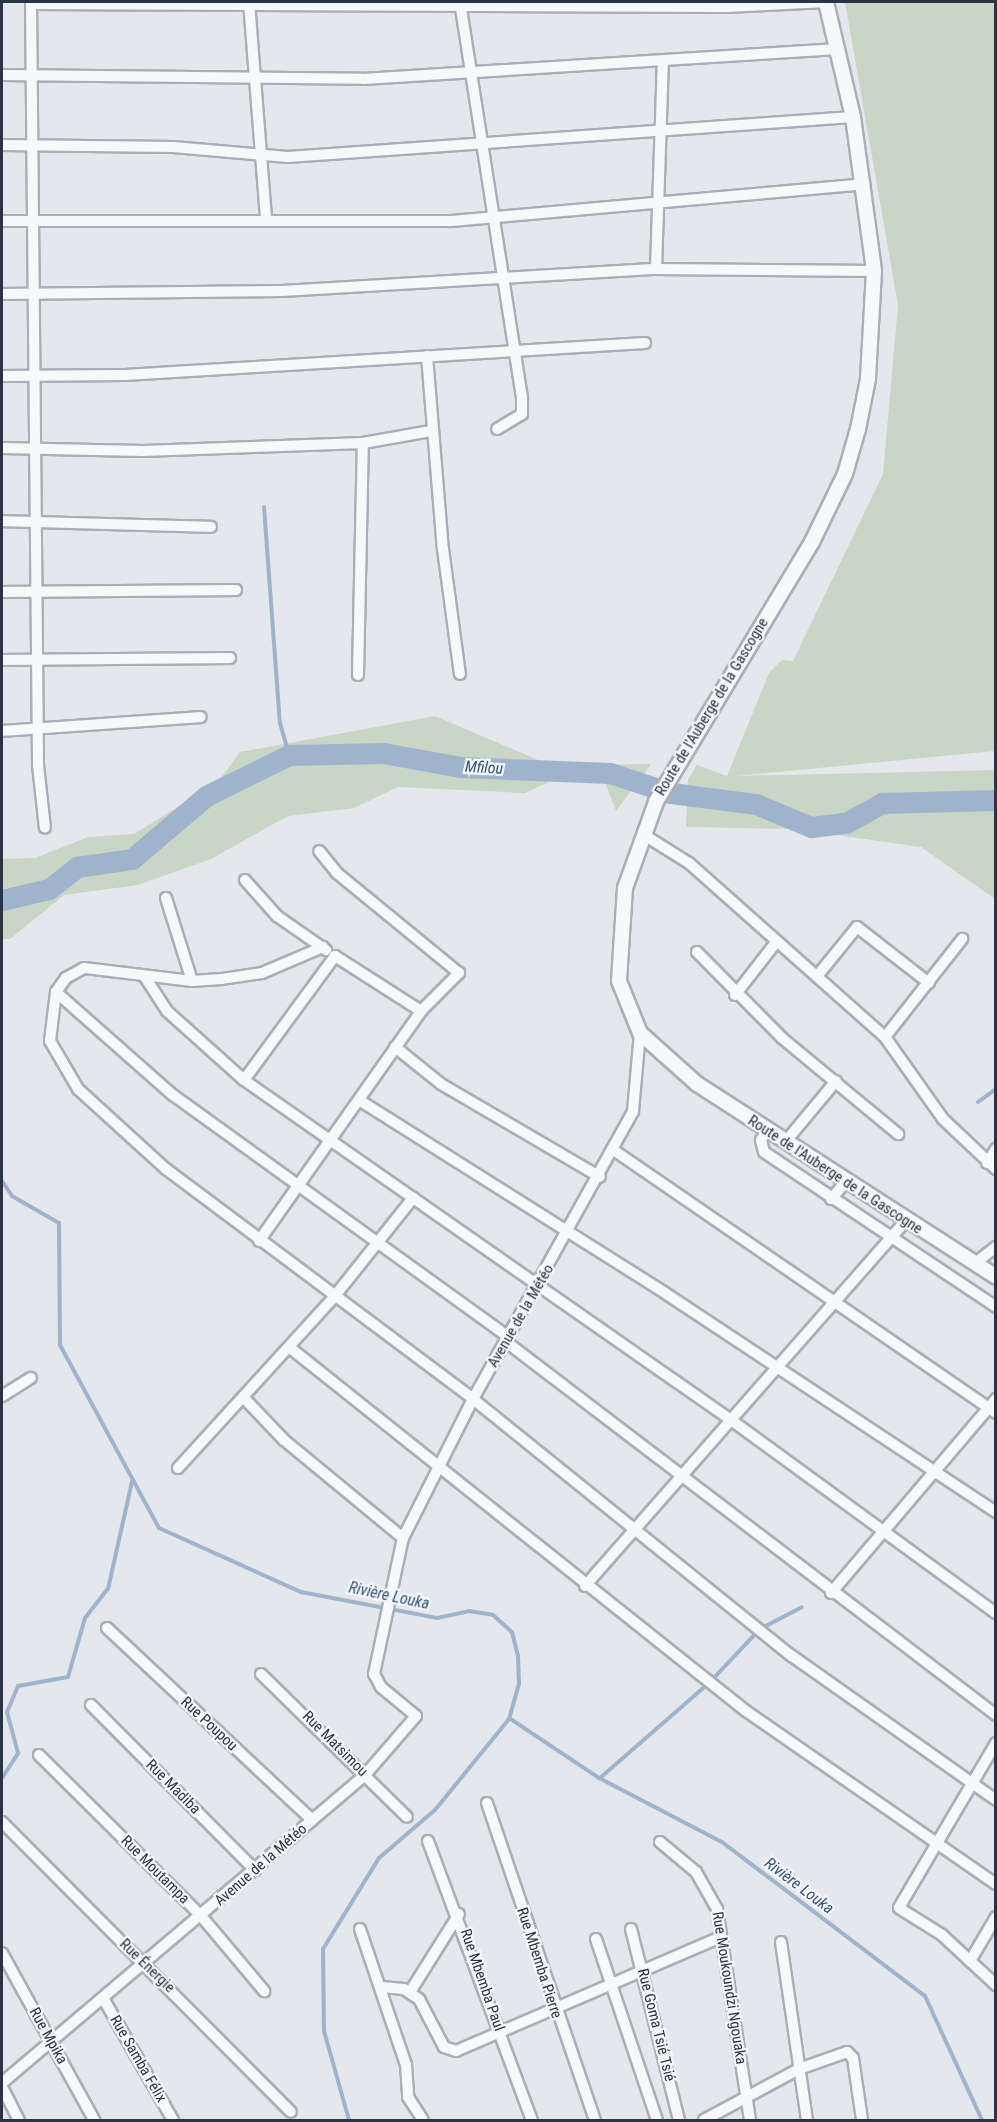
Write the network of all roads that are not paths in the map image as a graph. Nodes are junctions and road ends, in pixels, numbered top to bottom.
1 (826, 2) edge
2 (31, 3) edge
3 (250, 4) edge
4 (461, 4) edge
5 (838, 49) junction
6 (663, 62) junction
7 (472, 73) junction
8 (2, 75) edge
9 (30, 76) junction
10 (258, 77) junction
11 (853, 117) junction
12 (662, 133) junction
13 (484, 143) junction
14 (31, 144) junction
15 (2, 145) edge
16 (265, 157) junction
17 (864, 184) junction
18 (659, 201) junction
19 (497, 216) junction
20 (266, 219) junction
21 (2, 221) edge
22 (36, 221) junction
23 (656, 269) junction
24 (874, 271) junction
25 (506, 278) junction
26 (35, 292) junction
27 (2, 294) edge
28 (645, 343) dead end
29 (513, 351) junction
30 (427, 356) junction
31 (2, 376) edge
32 (32, 376) junction
33 (497, 429) dead end
34 (431, 431) junction
35 (363, 443) junction
36 (2, 448) edge
37 (35, 448) junction
38 (2, 521) edge
39 (37, 521) junction
40 (211, 527) dead end
41 (236, 590) dead end
42 (2, 592) edge
43 (36, 592) junction
44 (230, 657) dead end
45 (36, 659) junction
46 (2, 660) edge
47 (460, 674) dead end
48 (358, 675) dead end
49 (201, 717) dead end
50 (38, 729) junction
51 (2, 731) edge
52 (45, 828) dead end
53 (644, 835) junction
54 (319, 851) dead end
55 (245, 880) dead end
56 (166, 898) dead end
57 (962, 939) dead end
58 (777, 940) junction
59 (323, 948) junction
60 (697, 952) dead end
61 (335, 956) junction
62 (818, 975) junction
63 (145, 977) junction
64 (192, 981) junction
65 (929, 983) junction
66 (56, 992) junction
67 (735, 995) junction
68 (421, 1011) junction
69 (640, 1034) junction
70 (885, 1037) junction
71 (395, 1047) junction
72 (244, 1080) junction
73 (836, 1081) junction
74 (359, 1100) junction
75 (767, 1130) junction
76 (898, 1134) dead end
77 (332, 1141) junction
78 (790, 1144) junction
79 (612, 1149) junction
80 (996, 1149) edge
81 (782, 1165) junction
82 (991, 1166) edge
83 (600, 1177) junction
84 (845, 1183) junction
85 (298, 1186) junction
86 (413, 1198) junction
87 (831, 1199) junction
88 (905, 1222) junction
89 (568, 1232) junction
90 (891, 1238) junction
91 (259, 1240) junction
92 (381, 1241) junction
93 (996, 1247) edge
94 (974, 1264) junction
95 (996, 1277) edge
96 (539, 1286) junction
97 (334, 1298) junction
98 (835, 1299) junction
99 (996, 1307) edge
100 (506, 1339) junction
101 (289, 1347) junction
102 (777, 1366) junction
103 (31, 1378) dead end
104 (2, 1396) edge
105 (244, 1398) junction
106 (473, 1399) junction
107 (996, 1399) edge
108 (992, 1411) edge
109 (731, 1420) junction
110 (178, 1468) dead end
111 (437, 1469) junction
112 (933, 1472) junction
113 (682, 1476) junction
114 (996, 1512) edge
115 (638, 1528) junction
116 (883, 1531) junction
117 (403, 1538) junction
118 (585, 1586) junction
119 (831, 1593) junction
120 (996, 1613) edge
121 (107, 1628) dead end
122 (261, 1674) dead end
123 (91, 1705) dead end
124 (996, 1715) edge
125 (996, 1743) edge
126 (39, 1755) dead end
127 (365, 1775) junction
128 (969, 1783) junction
129 (996, 1800) edge
130 (487, 1803) dead end
131 (407, 1817) dead end
132 (312, 1820) junction
133 (2, 1822) edge
134 (428, 1841) dead end
135 (936, 1841) junction
136 (660, 1842) dead end
137 (255, 1870) junction
138 (996, 1884) edge
139 (459, 1914) junction
140 (202, 1917) junction
141 (996, 1917) edge
142 (360, 1929) dead end
143 (631, 1929) dead end
144 (722, 1937) junction
145 (596, 1939) dead end
146 (781, 1942) dead end
147 (2, 1953) edge
148 (970, 1961) junction
149 (145, 1965) junction
150 (642, 1971) junction
151 (996, 1985) edge
152 (610, 1986) junction
153 (382, 1987) junction
154 (264, 1991) dead end
155 (410, 1992) junction
156 (103, 1998) junction
157 (553, 2008) junction
158 (501, 2032) junction
159 (52, 2042) junction
160 (799, 2069) junction
161 (2, 2085) edge
162 (746, 2099) junction
163 (291, 2112) dead end
164 (19, 2121) edge
165 (94, 2121) edge
166 (173, 2121) edge
167 (423, 2121) edge
168 (532, 2121) edge
169 (595, 2121) edge
170 (657, 2121) edge
171 (679, 2121) edge
172 (704, 2121) edge
173 (750, 2121) edge
174 (807, 2121) edge
175 (862, 2121) edge

1 - 4 street
1 - 5 street, Route de l'Auberge de la Gascogne
2 - 3 street
2 - 9 street
3 - 4 street
3 - 10 street
4 - 7 street
5 - 6 street
5 - 11 street, Route de l'Auberge de la Gascogne
6 - 7 street
6 - 12 street
7 - 10 street
7 - 13 street
8 - 9 street
9 - 10 street
9 - 14 street
10 - 16 street
11 - 12 street
11 - 17 street, Route de l'Auberge de la Gascogne
12 - 13 street
12 - 18 street
13 - 16 street
13 - 19 street
14 - 15 street
14 - 16 street
14 - 22 street
16 - 20 street
17 - 18 street
17 - 24 street, Route de l'Auberge de la Gascogne
18 - 19 street
18 - 23 street
19 - 20 street
19 - 25 street
20 - 22 street
21 - 22 street
22 - 26 street
23 - 24 street
23 - 25 street
24 - 53 street, Route de l'Auberge de la Gascogne
25 - 26 street
25 - 29 street
26 - 27 street
26 - 32 street
28 - 29 street
29 - 30 street
29 - 33 street
30 - 32 street
30 - 34 street
31 - 32 street
32 - 37 street
34 - 35 street
34 - 47 street
35 - 37 street
35 - 48 street
36 - 37 street
37 - 39 street
38 - 39 street
39 - 40 street
39 - 43 street
41 - 43 street
42 - 43 street
43 - 45 street
44 - 45 street
45 - 46 street
45 - 50 street
49 - 50 street
50 - 51 street
50 - 52 street
53 - 58 street
53 - 69 street, Route de l'Auberge de la Gascogne
54 - 68 street
55 - 59 street
56 - 64 street
57 - 65 street
58 - 62 street
58 - 67 street
59 - 61 street
59 - 64 street
60 - 67 street
61 - 68 street
61 - 72 street
62 - 65 street
62 - 70 street
63 - 64 street
63 - 66 street
63 - 72 street
65 - 70 street
66 - 85 street
66 - 91 street
67 - 73 street
68 - 71 street
69 - 75 street, Route de l'Auberge de la Gascogne
69 - 79 street, Avenue de la Météo
70 - 82 street
71 - 74 street
71 - 83 street
72 - 77 street
73 - 76 street
73 - 78 street
74 - 77 street
74 - 89 street
75 - 78 street, Route de l'Auberge de la Gascogne
75 - 81 street
77 - 85 street
77 - 86 street
78 - 81 street
78 - 84 street, Route de l'Auberge de la Gascogne
79 - 83 street, Avenue de la Météo
79 - 98 street
80 - 82 street
81 - 87 street
83 - 89 street, Avenue de la Météo
84 - 87 street
84 - 88 street, Route de l'Auberge de la Gascogne
85 - 91 street
85 - 92 street
86 - 92 street
86 - 96 street
87 - 90 street
88 - 90 street
88 - 94 street, Route de l'Auberge de la Gascogne
89 - 96 street, Avenue de la Météo
89 - 102 street
90 - 98 street
90 - 99 street
91 - 97 street
92 - 97 street
92 - 100 street
93 - 94 street
94 - 95 street, Route de l'Auberge de la Gascogne
96 - 100 street, Avenue de la Météo
96 - 109 street
97 - 101 street
97 - 106 street
98 - 102 street
98 - 108 street
100 - 106 street, Avenue de la Météo
100 - 113 street
101 - 105 street
101 - 111 street
102 - 109 street
102 - 112 street
103 - 104 street
105 - 110 street
105 - 117 street
106 - 111 street, Avenue de la Météo
106 - 115 street
107 - 108 street
108 - 112 street
109 - 113 street
109 - 116 street
111 - 117 street, Avenue de la Météo
111 - 118 street
112 - 114 street
112 - 116 street
113 - 115 street
113 - 119 street
115 - 118 street
115 - 128 street
116 - 119 street
116 - 120 street
117 - 127 street, Avenue de la Météo
118 - 135 street
119 - 124 street
121 - 132 street, Rue Poupou
122 - 127 street, Rue Matsimou
123 - 137 street, Rue Madiba
125 - 128 street
126 - 140 street, Rue Moutampa
127 - 131 street, Rue Matsimou
127 - 132 street, Avenue de la Météo
128 - 129 street
128 - 135 street
130 - 157 street, Rue Mbemba Pierre
132 - 137 street, Avenue de la Météo
133 - 149 street, Rue Énergie
134 - 139 street, Rue Mbemba Paul
135 - 138 street
135 - 148 street
136 - 144 street, Rue Moukoundzi Ngouaka
137 - 140 street, Avenue de la Météo
139 - 155 street
139 - 158 street, Rue Mbemba Paul
140 - 149 street, Avenue de la Météo
140 - 154 street, Rue Moutampa
141 - 148 street
142 - 153 street
143 - 150 street, Rue Goma Tsié Tsié
144 - 150 street
144 - 162 street, Rue Moukoundzi Ngouaka
145 - 152 street
146 - 160 street
147 - 159 street, Rue Mpika
148 - 151 street
149 - 156 street, Avenue de la Météo
149 - 163 street, Rue Énergie
150 - 152 street
150 - 171 street, Rue Goma Tsié Tsié
152 - 157 street
152 - 170 street
153 - 155 street
153 - 167 street
155 - 158 street
156 - 159 street, Avenue de la Météo
156 - 166 street, Rue Samba Félix
157 - 158 street
157 - 169 street, Rue Mbemba Pierre
158 - 168 street, Rue Mbemba Paul
159 - 161 street, Avenue de la Météo
159 - 165 street, Rue Mpika
160 - 162 street
160 - 174 street
160 - 175 street
161 - 164 street
162 - 172 street
162 - 173 street, Rue Moukoundzi Ngouaka

